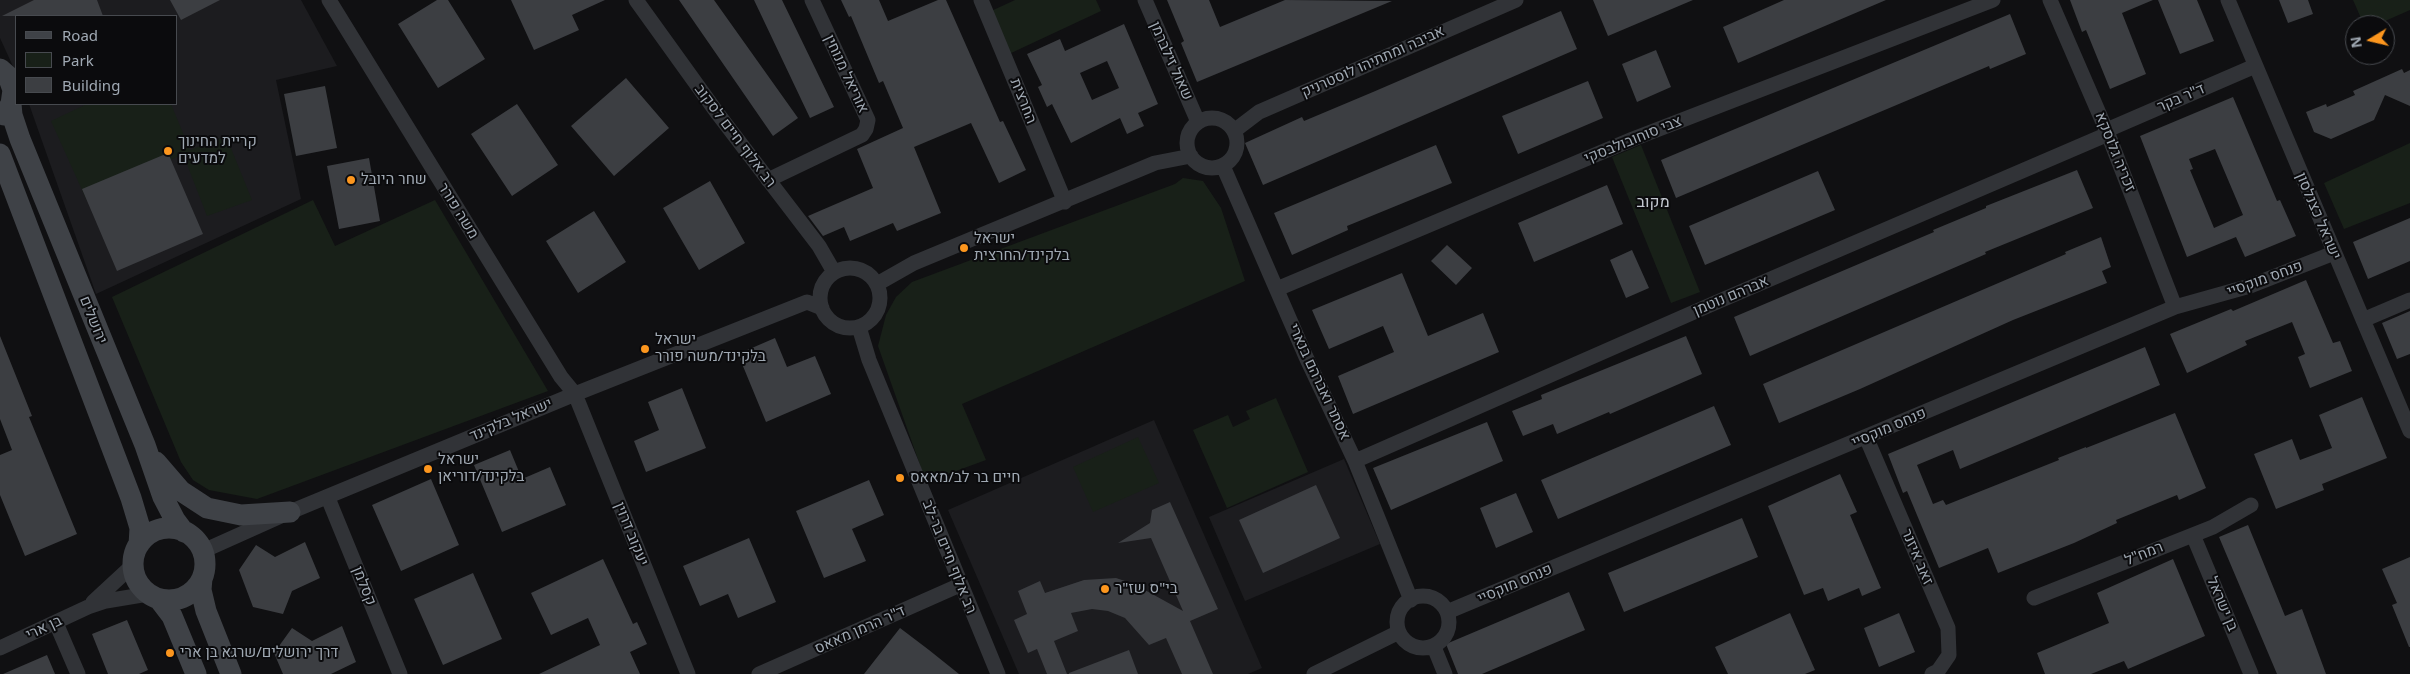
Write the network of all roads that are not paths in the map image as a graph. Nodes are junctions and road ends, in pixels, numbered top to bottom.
1 (329, 0) edge
2 (636, 0) edge
3 (812, 0) edge
4 (981, 0) edge
5 (1145, 0) edge
6 (1516, 0) edge
7 (1993, 0) edge
8 (2050, 0) edge
9 (2228, 0) edge
10 (2255, 66) junction
11 (0, 69) edge
12 (6, 111) edge
13 (1198, 122) junction
14 (1234, 131) junction
15 (2108, 132) junction
16 (0, 154) edge
17 (1191, 156) junction
18 (1223, 166) junction
19 (768, 180) junction
20 (1065, 202) junction
21 (2334, 254) junction
22 (834, 272) junction
23 (876, 284) junction
24 (1277, 289) junction
25 (2410, 300) edge
26 (2175, 307) junction
27 (822, 308) junction
28 (2363, 320) junction
29 (859, 327) junction
30 (575, 394) junction
31 (2410, 431) edge
32 (1866, 437) junction
33 (144, 445) junction
34 (1355, 461) junction
35 (328, 498) junction
36 (2251, 505) dead end
37 (290, 512) junction
38 (184, 532) junction
39 (2193, 535) junction
40 (202, 551) junction
41 (136, 555) junction
42 (202, 578) junction
43 (960, 585) junction
44 (154, 596) junction
45 (2034, 598) dead end
46 (1411, 600) junction
47 (88, 607) junction
48 (1447, 612) junction
49 (56, 623) junction
50 (1400, 632) junction
51 (1434, 647) junction
52 (0, 648) edge
53 (78, 674) edge
54 (196, 674) edge
55 (232, 674) edge
56 (400, 674) edge
57 (688, 674) edge
58 (759, 674) edge
59 (998, 674) edge
60 (1314, 674) edge
61 (1445, 674) edge
62 (1932, 674) edge
63 (2251, 674) edge

1 - 30 street, משה פורר
2 - 19 street, רב אלוף חיים לסקוב
3 - 19 street, אוריאל מנוחין
4 - 20 street, החרצית
5 - 13 street, שאול זילברמן
6 - 14 street, אביבה ומתתיהו לוסטרניק
7 - 24 street, צבי סוחובולבסקי
8 - 15 street, זכריה גלוסקא
9 - 10 street, ישראל כצנלסון
10 - 15 street, ד"ר בקר
10 - 21 street, ישראל כצנלסון
11 - 12 street, ירושלים
12 - 33 street, ירושלים
13 - 14 street
13 - 17 street
14 - 18 street
15 - 26 street, זכריה גלוסקא
15 - 34 street, אברהם נוטמן
16 - 41 street, ירושלים
17 - 18 street
17 - 20 street
18 - 24 street, אסתר ואברהם בנארי
19 - 22 street, רב אלוף חיים לסקוב
20 - 23 street
21 - 26 street, פנחס מוקסיי
21 - 28 street, ישראל כצנלסון
22 - 23 street
22 - 27 street
23 - 29 street
24 - 34 street, אסתר ואברהם בנארי
25 - 28 street
26 - 32 street, פנחס מוקסיי
27 - 29 street
27 - 30 street, ישראל בלקינד
28 - 31 street, ישראל כצנלסון
29 - 43 street, רב אלוף חיים בר-לב
30 - 35 street, ישראל בלקינד
30 - 57 street, יעקוב דרוין
32 - 48 street, פנחס מוקסיי
32 - 62 street, זאב איזנר
33 - 37 street
33 - 38 street, ירושלים
34 - 46 street, אסתר ואברהם בנארי
35 - 37 street, ישראל בלקינד
35 - 56 street, קסלמן
36 - 39 street, רמח"ל
37 - 40 street, ישראל בלקינד
38 - 40 street
38 - 41 street
39 - 45 street, רמח"ל
39 - 63 street, בן ישראל
40 - 42 street
41 - 44 street
41 - 47 street, בן ארי
42 - 44 street
42 - 55 street
43 - 58 street, ד"ר הרמן מאאס
43 - 59 street, רב אלוף חיים בר-לב
44 - 47 street, בן ארי
44 - 54 street
46 - 48 street
46 - 50 street
47 - 49 street, בן ארי
48 - 51 street
49 - 52 street, בן ארי
49 - 53 street
50 - 51 street
50 - 60 street
51 - 61 street

